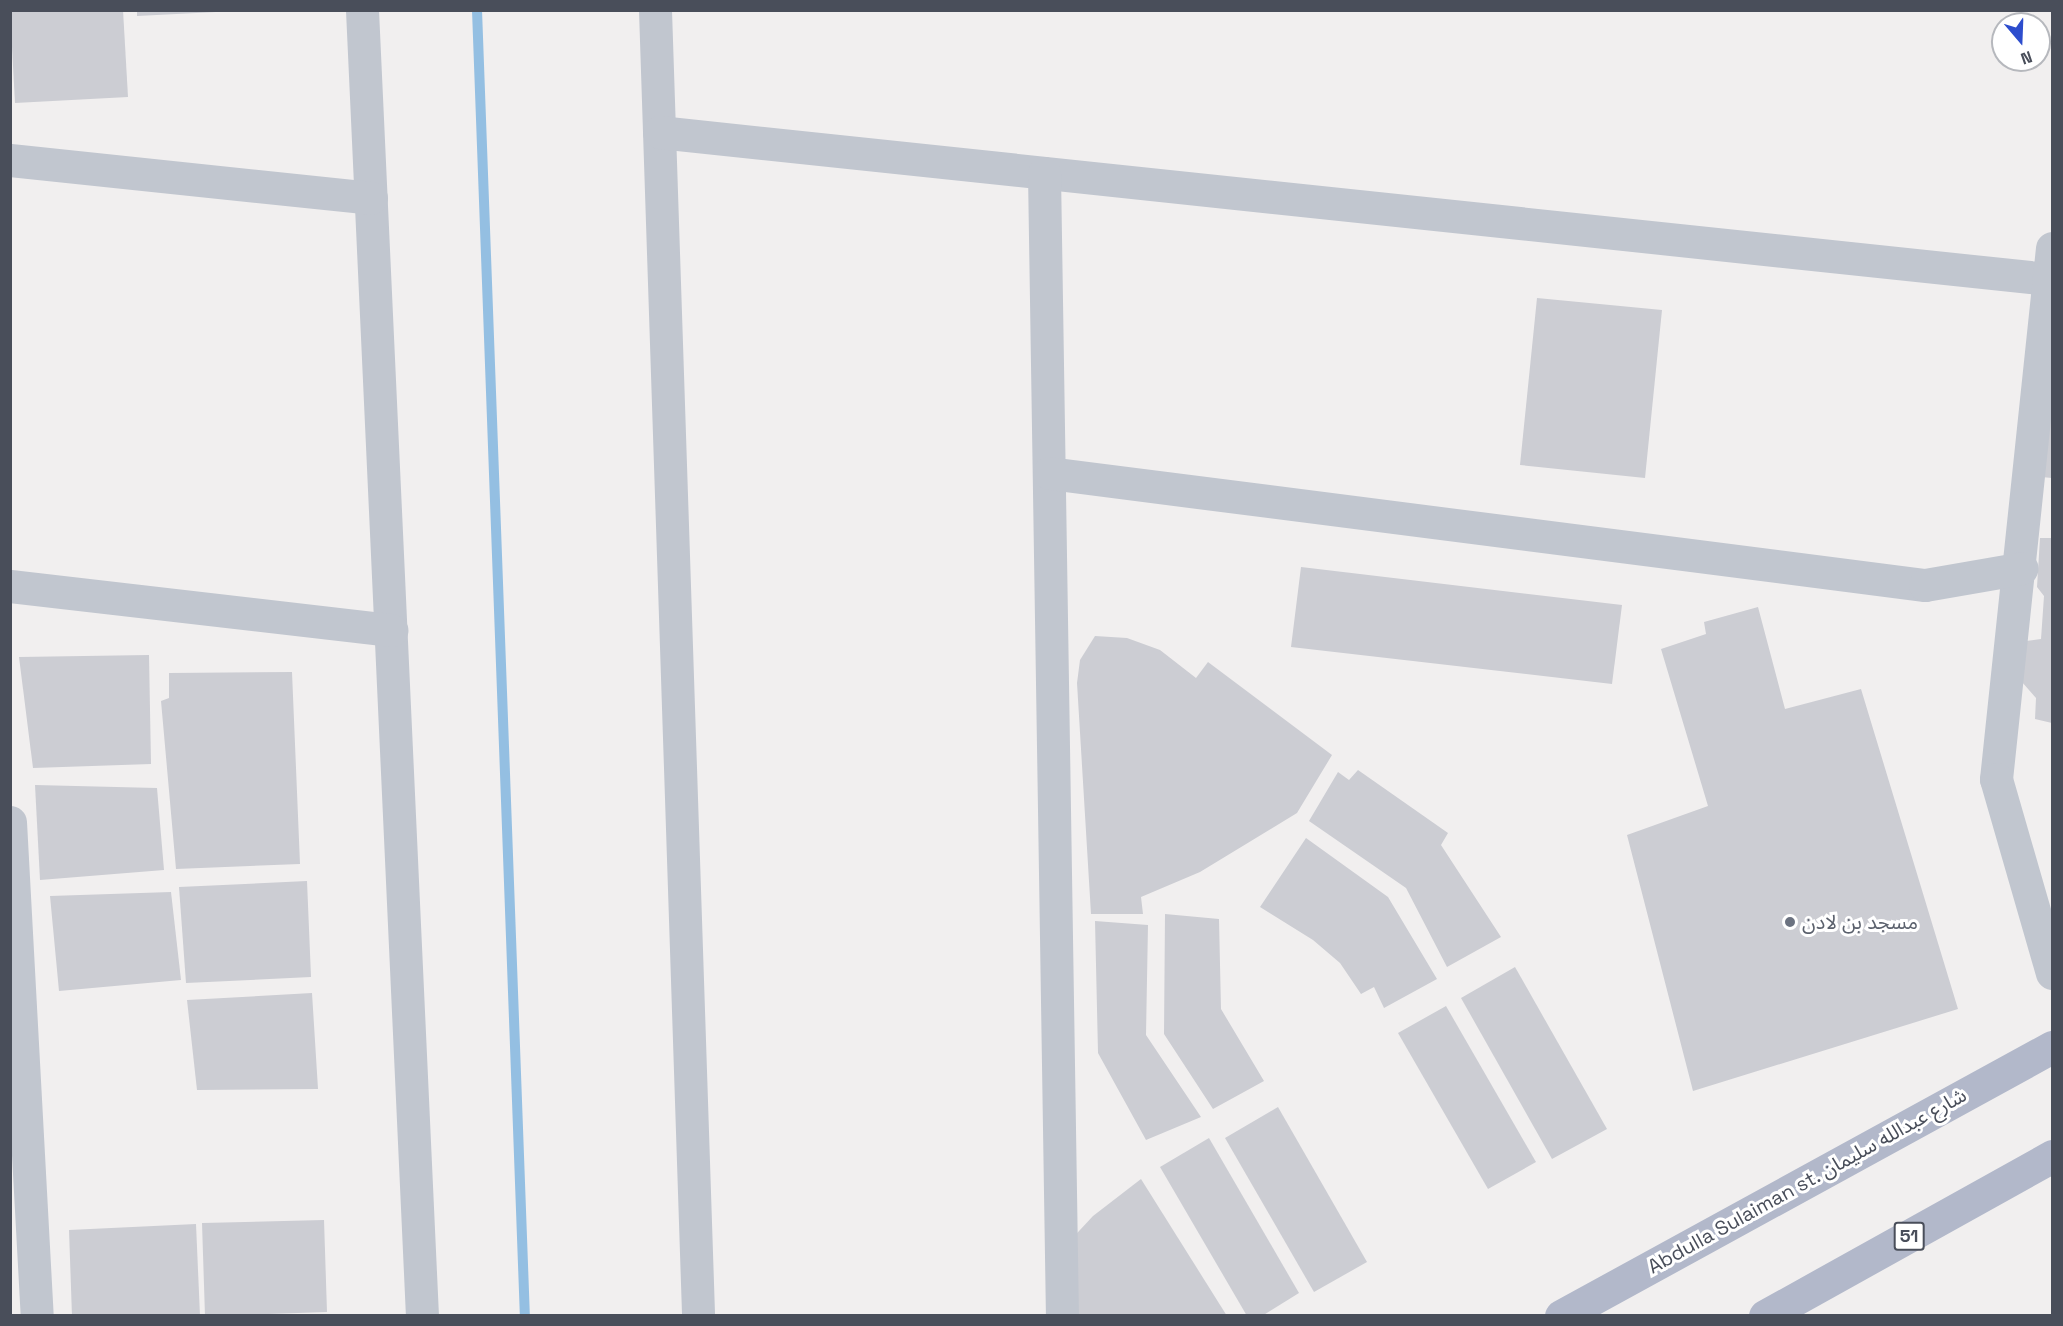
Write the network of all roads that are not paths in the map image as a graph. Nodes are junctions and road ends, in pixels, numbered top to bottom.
1 (362, 10) edge
2 (655, 10) edge
3 (659, 132) junction
4 (10, 160) edge
5 (1044, 172) junction
6 (371, 198) junction
7 (2051, 264) edge
8 (1049, 472) junction
9 (2020, 569) junction
10 (10, 586) edge
11 (391, 630) junction
12 (10, 822) edge
13 (2052, 973) edge
14 (15, 1003) edge
15 (2052, 1047) edge
16 (2052, 1156) edge
17 (37, 1316) edge
18 (422, 1316) edge
19 (698, 1316) edge
20 (1062, 1316) edge
21 (1561, 1316) edge
22 (1765, 1316) edge

1 - 6 street
2 - 3 street
3 - 5 street
3 - 19 street
4 - 6 street
5 - 7 street
5 - 8 street
6 - 11 street
7 - 9 street
8 - 9 street
8 - 20 street
9 - 13 street
10 - 11 street
11 - 18 street
12 - 14 street
14 - 17 street
15 - 21 main road, Abdulla Sulaiman st. شارع عبدالله سليمان
16 - 22 main road, 51

